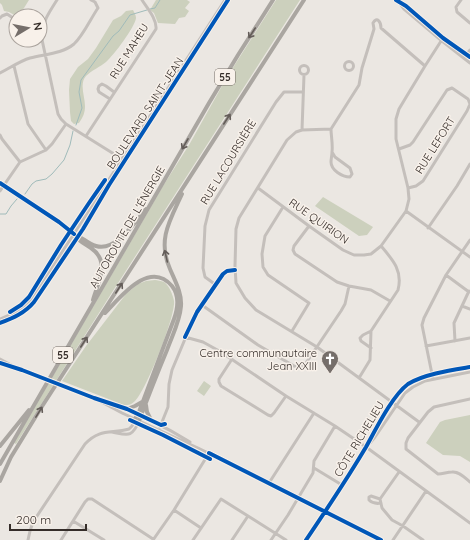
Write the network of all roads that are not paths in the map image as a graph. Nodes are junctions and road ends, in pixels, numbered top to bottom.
1 (57, 0) edge
2 (91, 0) edge
3 (142, 0) edge
4 (225, 0) edge
5 (273, 0) edge
6 (304, 0) edge
7 (396, 0) edge
8 (461, 0) edge
9 (401, 2) edge
10 (48, 15) edge
11 (470, 23) edge
12 (381, 28) junction
13 (374, 29) junction
14 (443, 40) junction
15 (44, 48) edge
16 (470, 50) edge
17 (45, 55) junction
18 (467, 55) junction
19 (470, 57) edge
20 (464, 58) junction
21 (470, 63) edge
22 (14, 66) junction
23 (425, 66) junction
24 (353, 67) dead end
25 (362, 68) junction
26 (0, 73) edge
27 (304, 75) dead end
28 (114, 92) junction
29 (303, 92) junction
30 (110, 99) junction
31 (470, 104) edge
32 (66, 124) junction
33 (330, 129) junction
34 (302, 130) junction
35 (0, 135) edge
36 (86, 136) junction
37 (399, 149) junction
38 (46, 150) junction
39 (332, 152) junction
40 (122, 159) junction
41 (20, 162) junction
42 (470, 164) edge
43 (187, 182) junction
44 (0, 183) edge
45 (4, 186) junction
46 (258, 188) junction
47 (408, 188) junction
48 (0, 191) edge
49 (153, 200) junction
50 (283, 207) junction
51 (406, 211) junction
52 (309, 226) junction
53 (428, 228) junction
54 (74, 234) junction
55 (470, 240) edge
56 (381, 246) junction
57 (462, 251) junction
58 (470, 257) edge
59 (235, 270) junction
60 (446, 275) junction
61 (216, 285) junction
62 (349, 286) junction
63 (469, 292) edge
64 (390, 301) junction
65 (202, 304) junction
66 (462, 306) junction
67 (91, 308) junction
68 (470, 309) edge
69 (0, 319) edge
70 (97, 321) junction
71 (292, 331) junction
72 (371, 331) junction
73 (185, 337) junction
74 (470, 338) edge
75 (455, 341) junction
76 (426, 346) junction
77 (316, 347) junction
78 (371, 348) junction
79 (0, 359) edge
80 (232, 359) junction
81 (0, 363) edge
82 (470, 367) edge
83 (22, 370) junction
84 (470, 372) edge
85 (432, 375) junction
86 (359, 378) junction
87 (432, 379) junction
88 (286, 396) junction
89 (94, 398) junction
90 (470, 399) edge
91 (36, 402) junction
92 (144, 403) junction
93 (392, 403) junction
94 (396, 406) junction
95 (127, 409) junction
96 (140, 414) junction
97 (314, 414) junction
98 (137, 420) junction
99 (151, 420) junction
100 (419, 422) junction
101 (161, 425) junction
102 (334, 426) junction
103 (159, 430) junction
104 (0, 446) edge
105 (366, 447) junction
106 (198, 448) junction
107 (209, 454) junction
108 (12, 457) junction
109 (0, 464) edge
110 (314, 468) junction
111 (400, 472) junction
112 (0, 476) edge
113 (0, 481) edge
114 (470, 482) edge
115 (269, 483) junction
116 (342, 485) junction
117 (426, 491) junction
118 (298, 498) junction
119 (174, 510) junction
120 (325, 511) junction
121 (248, 516) junction
122 (73, 521) junction
123 (470, 523) edge
124 (403, 526) junction
125 (201, 528) junction
126 (276, 532) junction
127 (28, 540) edge
128 (61, 540) edge
129 (104, 540) edge
130 (153, 540) edge
131 (193, 540) edge
132 (232, 540) edge
133 (271, 540) edge
134 (286, 540) edge
135 (306, 540) edge
136 (382, 540) edge
137 (393, 540) edge
138 (423, 540) edge

1 - 10 street
2 - 17 street
3 - 28 street, RUE MAHEU
4 - 40 street, BOULEVARD SAINT-JEAN
5 -> 49 highway, AUTOROUTE DE L'ÉNERGIE / 55
43 -> 6 highway, AUTOROUTE DE L'ÉNERGIE / 55
7 - 9 street
8 - 11 street
9 - 14 street
12 - 13 street
12 - 13 street
12 - 23 street
13 - 25 street
14 - 18 street
14 - 20 street
14 - 23 street, RUE QUIRION
15 - 17 street
16 - 18 street
17 - 22 street
17 - 32 street
18 - 19 street
18 - 20 street
20 - 21 street
22 - 26 street
22 - 38 street
23 - 37 street, RUE QUIRION
24 - 25 street
25 - 33 street
27 - 29 street
28 - 30 street, RUE MAHEU
28 - 30 street, RUE MAHEU
29 - 34 street
29 - 61 street, RUE LACOURSIÈRE
30 - 36 street, RUE MAHEU
31 - 37 street, RUE LEFORT
31 - 47 street, RUE LEFORT
32 - 36 street
32 - 38 street
33 - 34 street
33 - 39 street
34 - 46 street
35 - 41 street
36 - 40 street
37 - 47 street, RUE QUIRION
38 - 41 street
39 - 39 street
40 - 54 street, BOULEVARD SAINT-JEAN
41 - 45 street
42 - 53 street
70 -> 43 highway, AUTOROUTE DE L'ÉNERGIE / 55
92 -> 43 highway
44 - 45 street
45 - 48 street
45 - 54 street
46 - 50 street, RUE QUIRION
46 - 59 street
47 - 51 street, RUE QUIRION
49 - 54 highway
49 - 67 highway, AUTOROUTE DE L'ÉNERGIE / 55
50 - 52 street, RUE QUIRION
50 - 71 street
51 - 53 street
51 - 56 street, RUE QUIRION
52 - 56 street, RUE QUIRION
52 - 62 street
53 - 57 street
54 - 67 highway
54 - 69 street, BOULEVARD SAINT-JEAN
55 - 57 street
56 - 64 street
57 - 58 street
57 - 60 street
59 - 61 street
59 - 71 street
60 - 63 street
60 - 76 street
61 - 65 street
62 - 64 street
62 - 77 street
63 - 66 street
64 - 72 street
65 - 73 street
65 - 77 street
66 - 68 street
66 - 75 street
67 - 91 highway, AUTOROUTE DE L'ÉNERGIE / 55
70 - 92 highway
108 -> 70 highway, 55
71 - 77 street
72 - 78 street
72 - 78 street
73 - 80 street
73 - 101 street
74 - 75 street
75 - 76 street
76 - 85 street
77 - 86 street
78 - 86 street
79 - 83 street
80 - 88 street
80 - 88 street
81 - 83 street
82 - 85 street, CÔTE RICHELIEU
83 - 89 street
84 - 87 street, CÔTE RICHELIEU
85 - 87 street
85 - 93 street, CÔTE RICHELIEU
86 - 93 street
87 - 94 street, CÔTE RICHELIEU
88 - 97 street
89 - 95 street
89 - 98 street
90 - 100 street
91 - 104 highway
91 - 109 highway, AUTOROUTE DE L'ÉNERGIE / 55
92 - 95 highway
92 - 96 highway
92 - 99 highway
93 - 94 street
93 - 105 street, CÔTE RICHELIEU
94 - 100 street
94 - 105 street, CÔTE RICHELIEU
95 - 96 street
96 - 98 highway
96 - 99 street
97 - 102 street
97 - 115 street
98 - 103 street
98 - 127 street
99 - 101 street
100 - 114 street
101 - 103 street
101 - 106 street
102 - 105 street
102 - 110 street
103 - 106 street
105 - 111 street
105 - 116 street, CÔTE RICHELIEU
106 - 107 street
107 - 115 street
107 - 119 street
108 - 112 highway, 55
108 - 113 highway
110 - 116 street
110 - 118 street
111 - 117 street
111 - 124 street
115 - 118 street
116 - 120 street, CÔTE RICHELIEU
117 - 123 street
117 - 124 street
118 - 120 street
118 - 126 street
119 - 125 street
119 - 130 street
120 - 135 street, CÔTE RICHELIEU
120 - 136 street
121 - 125 street
121 - 126 street
121 - 132 street
122 - 128 street
122 - 129 street
122 - 130 street
124 - 137 street
124 - 138 street
125 - 131 street
126 - 133 street
126 - 134 street

